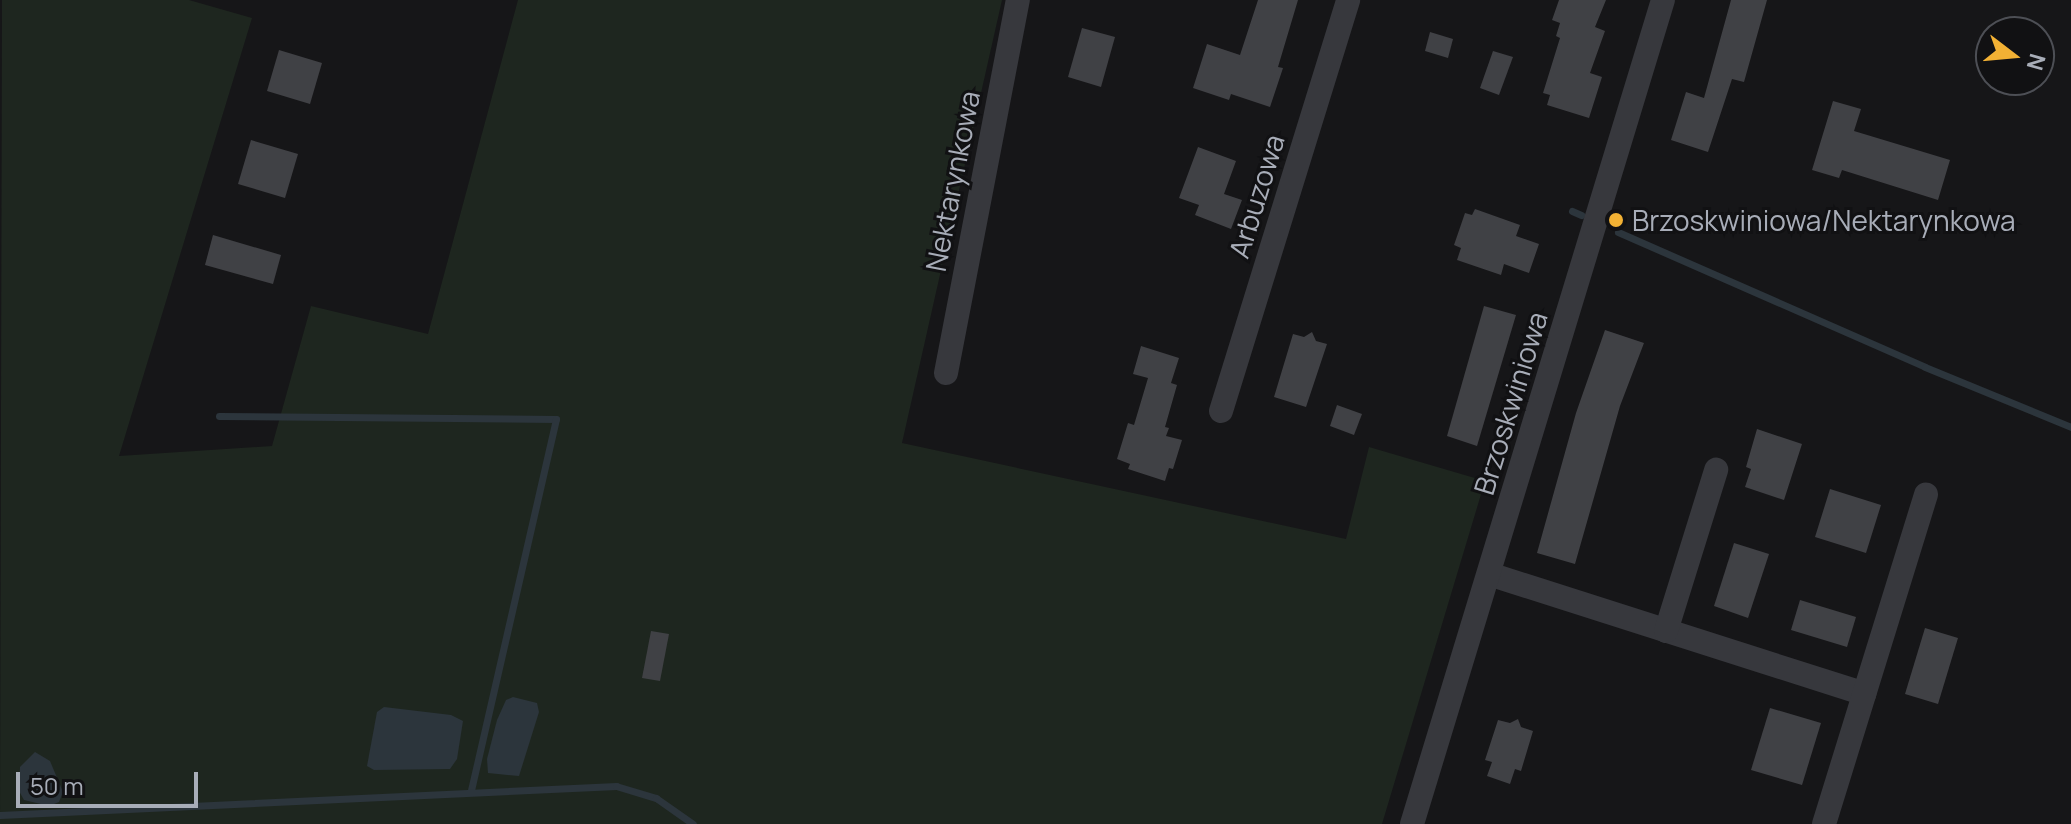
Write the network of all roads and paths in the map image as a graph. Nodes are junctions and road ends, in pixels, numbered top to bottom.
1 (1018, 0) edge
2 (1348, 0) edge
3 (1663, 0) edge
4 (946, 373) dead end
5 (1221, 411) dead end
6 (1716, 470) dead end
7 (1926, 494) dead end
8 (1489, 574) junction
9 (1666, 631) junction
10 (1864, 694) junction
11 (1412, 824) edge
12 (1824, 824) edge

1 - 4 street, Nektarynkowa
2 - 5 street, Arbuzowa
3 - 8 street, Brzoskwiniowa
6 - 9 street
7 - 10 street
8 - 9 street
8 - 11 street, Brzoskwiniowa
9 - 10 street
10 - 12 street

